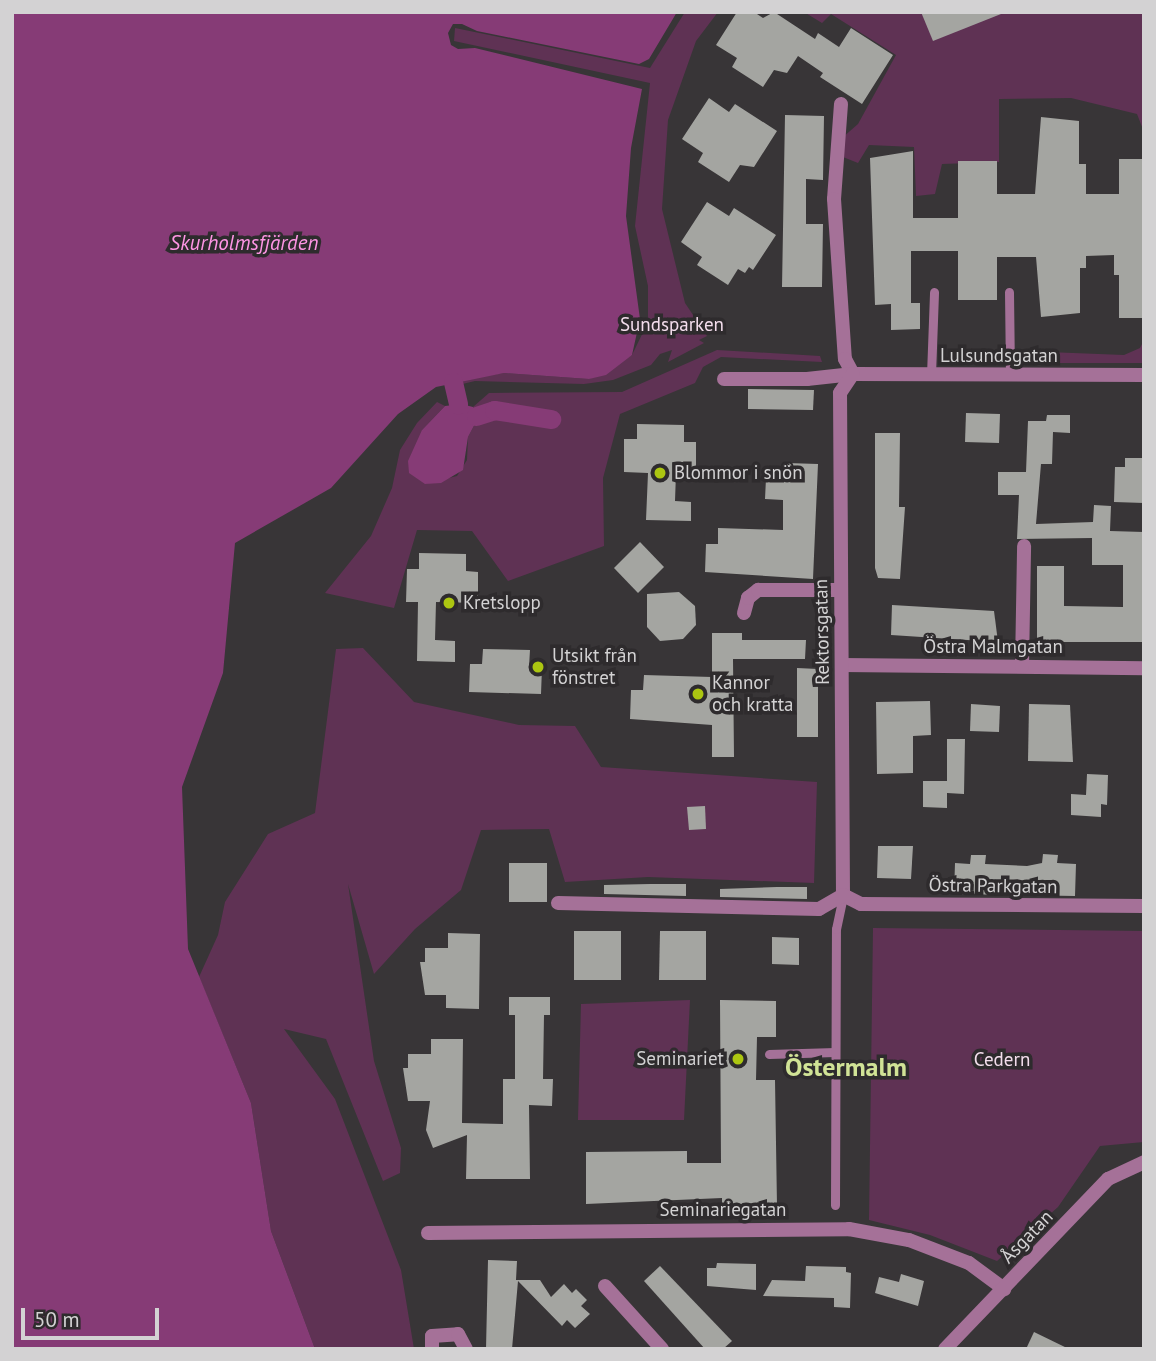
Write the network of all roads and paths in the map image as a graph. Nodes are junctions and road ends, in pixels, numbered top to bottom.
1 (841, 104) dead end
2 (934, 292) dead end
3 (1009, 292) dead end
4 (853, 374) junction
5 (931, 375) junction
6 (1010, 375) junction
7 (1144, 375) edge
8 (724, 379) dead end
9 (1024, 546) dead end
10 (841, 590) junction
11 (744, 613) dead end
12 (842, 665) junction
13 (1023, 666) junction
14 (1144, 668) edge
15 (843, 895) junction
16 (558, 904) dead end
17 (1144, 906) edge
18 (835, 1052) junction
19 (769, 1054) dead end
20 (1144, 1162) edge
21 (835, 1205) dead end
22 (428, 1233) dead end
23 (605, 1286) dead end
24 (1004, 1289) junction
25 (432, 1342) edge
26 (466, 1349) edge
27 (662, 1349) edge
28 (945, 1349) edge

1 - 4 street
2 - 5 lane
3 - 6 lane
4 - 5 street, Lulsundsgatan
4 - 8 street, Lulsundsgatan
4 - 10 street, Rektorsgatan
5 - 6 street, Lulsundsgatan
6 - 7 street, Lulsundsgatan
9 - 13 street
10 - 11 street
10 - 12 street, Rektorsgatan
12 - 13 street, Östra Malmgatan
12 - 15 street, Rektorsgatan
13 - 14 street, Östra Malmgatan
15 - 16 street
15 - 17 street, Östra Parkgatan
15 - 18 lane
18 - 19 lane
18 - 21 lane
20 - 24 street, Åsgatan
22 - 24 street, Seminariegatan
23 - 27 street
24 - 28 street, Åsgatan
25 - 26 street

